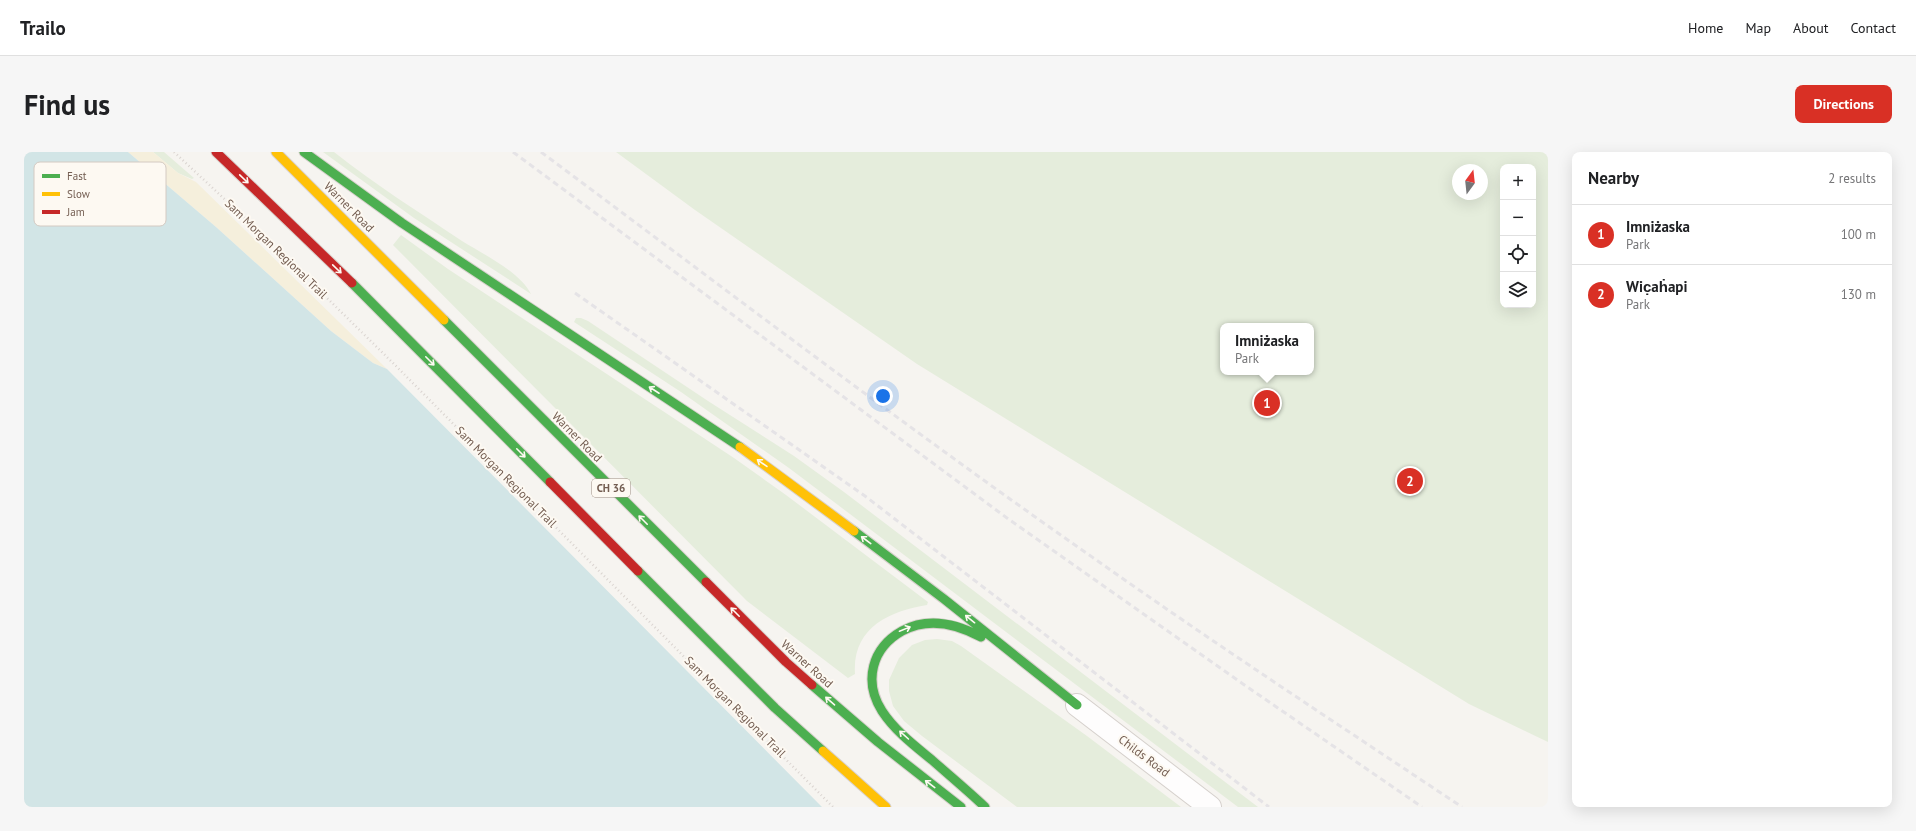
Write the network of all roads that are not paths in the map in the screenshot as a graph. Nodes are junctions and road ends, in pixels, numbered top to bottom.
1 (216, 152) edge
2 (276, 152) edge
3 (304, 152) edge
4 (1077, 705) junction
5 (775, 708) junction
6 (875, 807) edge
7 (886, 807) edge
8 (961, 807) edge
9 (985, 807) edge
10 (1210, 807) edge

1 -> 5 highway
8 -> 2 highway, Warner Road / CH 36
4 -> 3 highway
9 -> 4 highway
4 - 10 street, Childs Road
5 - 6 highway
5 - 7 highway

